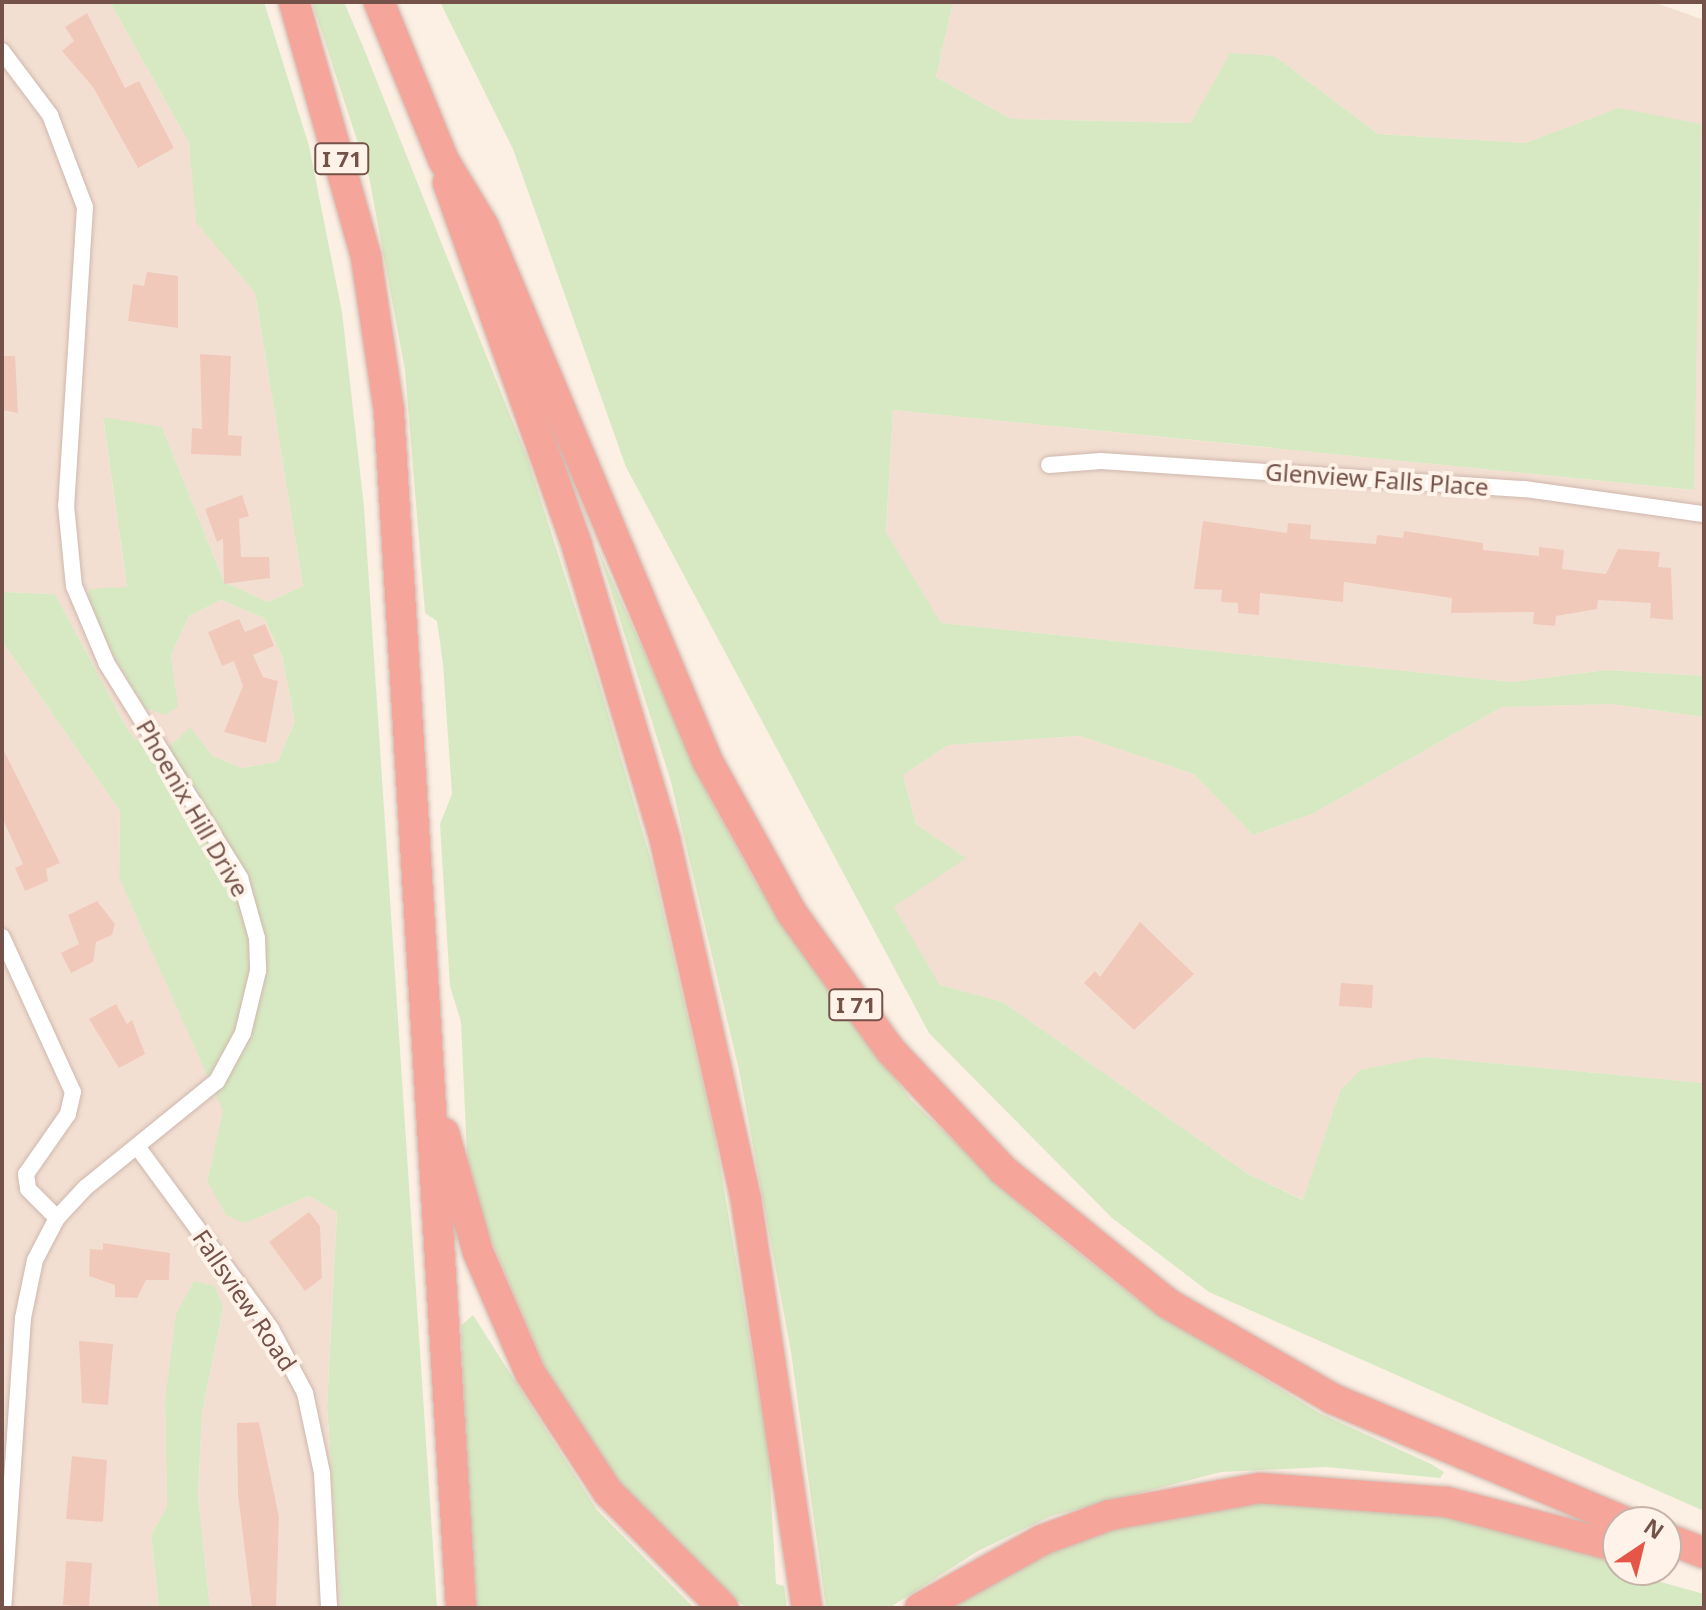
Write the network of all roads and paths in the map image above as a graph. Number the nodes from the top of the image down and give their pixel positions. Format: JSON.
{"nodes":[{"id":1,"x":294,"y":2,"type":"edge"},
{"id":2,"x":379,"y":2,"type":"edge"},
{"id":3,"x":2,"y":51,"type":"edge"},
{"id":4,"x":444,"y":161,"type":"junction"},
{"id":5,"x":1049,"y":465,"type":"dead end"},
{"id":6,"x":1704,"y":514,"type":"edge"},
{"id":7,"x":2,"y":937,"type":"edge"},
{"id":8,"x":436,"y":1104,"type":"junction"},
{"id":9,"x":139,"y":1149,"type":"junction"},
{"id":10,"x":57,"y":1218,"type":"junction"},
{"id":11,"x":1602,"y":1512,"type":"edge"},
{"id":12,"x":1602,"y":1543,"type":"edge"},
{"id":13,"x":1682,"y":1544,"type":"edge"},
{"id":14,"x":1704,"y":1553,"type":"edge"},
{"id":15,"x":1682,"y":1566,"type":"edge"},
{"id":16,"x":1704,"y":1574,"type":"edge"},
{"id":17,"x":3,"y":1608,"type":"edge"},
{"id":18,"x":329,"y":1608,"type":"edge"},
{"id":19,"x":461,"y":1608,"type":"edge"},
{"id":20,"x":723,"y":1608,"type":"edge"},
{"id":21,"x":807,"y":1608,"type":"edge"},
{"id":22,"x":920,"y":1608,"type":"edge"}],
"edges":[{"from":1,"to":8,"type":"highway","number":"I 71"},
{"from":2,"to":4,"type":"highway","number":"I 71"},
{"from":3,"to":9,"type":"street","name":"Phoenix Hill Drive"},
{"from":4,"to":11,"type":"highway","number":"I 71"},
{"from":4,"to":21,"type":"highway"},
{"from":5,"to":6,"type":"street","name":"Glenview Falls Place"},
{"from":7,"to":10,"type":"street"},
{"from":8,"to":19,"type":"highway"},
{"from":8,"to":20,"type":"highway","number":"I 71"},
{"from":9,"to":10,"type":"street","name":"Phoenix Hill Drive"},
{"from":9,"to":18,"type":"street","name":"Fallsview Road"},
{"from":10,"to":17,"type":"street","name":"Phoenix Hill Drive"},
{"from":12,"to":22,"type":"highway"},
{"from":13,"to":14,"type":"highway"},
{"from":15,"to":16,"type":"highway"}]}
